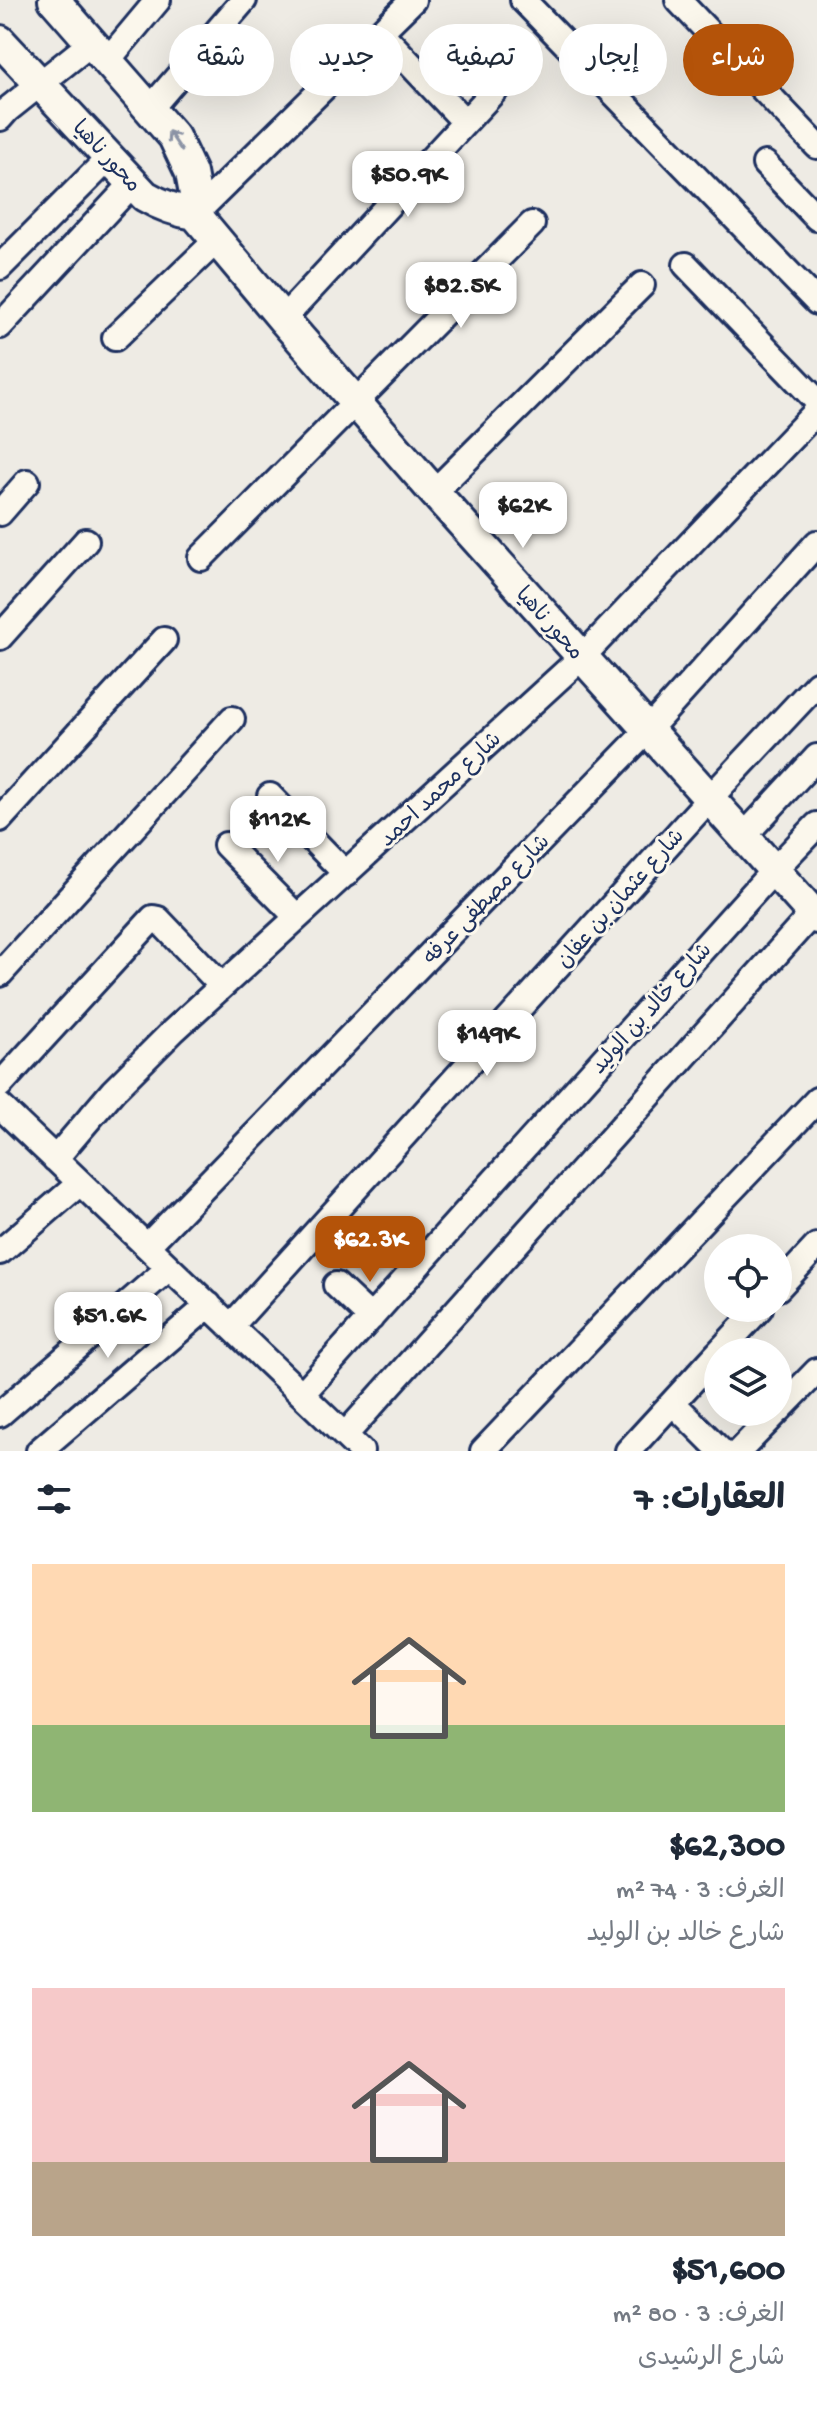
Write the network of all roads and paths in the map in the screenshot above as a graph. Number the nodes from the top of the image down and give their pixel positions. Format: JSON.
{"nodes":[{"id":1,"x":54,"y":0,"type":"edge"},
{"id":2,"x":158,"y":0,"type":"edge"},
{"id":3,"x":244,"y":0,"type":"edge"},
{"id":4,"x":413,"y":0,"type":"edge"},
{"id":5,"x":523,"y":0,"type":"edge"},
{"id":6,"x":678,"y":0,"type":"edge"},
{"id":7,"x":390,"y":24,"type":"edge"},
{"id":8,"x":0,"y":41,"type":"edge"},
{"id":9,"x":99,"y":52,"type":"junction"},
{"id":10,"x":403,"y":56,"type":"edge"},
{"id":11,"x":40,"y":83,"type":"junction"},
{"id":12,"x":316,"y":96,"type":"edge"},
{"id":13,"x":490,"y":96,"type":"edge"},
{"id":14,"x":150,"y":109,"type":"junction"},
{"id":15,"x":0,"y":118,"type":"edge"},
{"id":16,"x":465,"y":122,"type":"junction"},
{"id":17,"x":817,"y":146,"type":"edge"},
{"id":18,"x":109,"y":158,"type":"junction"},
{"id":19,"x":765,"y":164,"type":"dead end"},
{"id":20,"x":133,"y":183,"type":"junction"},
{"id":21,"x":195,"y":214,"type":"junction"},
{"id":22,"x":817,"y":218,"type":"edge"},
{"id":23,"x":532,"y":224,"type":"dead end"},
{"id":24,"x":217,"y":240,"type":"junction"},
{"id":25,"x":686,"y":265,"type":"dead end"},
{"id":26,"x":0,"y":267,"type":"edge"},
{"id":27,"x":642,"y":285,"type":"dead end"},
{"id":28,"x":817,"y":302,"type":"edge"},
{"id":29,"x":283,"y":319,"type":"junction"},
{"id":30,"x":0,"y":326,"type":"edge"},
{"id":31,"x":115,"y":338,"type":"dead end"},
{"id":32,"x":817,"y":401,"type":"edge"},
{"id":33,"x":355,"y":402,"type":"junction"},
{"id":34,"x":817,"y":411,"type":"edge"},
{"id":35,"x":27,"y":482,"type":"dead end"},
{"id":36,"x":434,"y":492,"type":"junction"},
{"id":37,"x":0,"y":513,"type":"edge"},
{"id":38,"x":86,"y":541,"type":"dead end"},
{"id":39,"x":817,"y":543,"type":"edge"},
{"id":40,"x":201,"y":558,"type":"dead end"},
{"id":41,"x":0,"y":637,"type":"edge"},
{"id":42,"x":164,"y":640,"type":"dead end"},
{"id":43,"x":582,"y":657,"type":"junction"},
{"id":44,"x":817,"y":684,"type":"edge"},
{"id":45,"x":232,"y":719,"type":"dead end"},
{"id":46,"x":648,"y":730,"type":"junction"},
{"id":47,"x":817,"y":757,"type":"edge"},
{"id":48,"x":270,"y":796,"type":"dead end"},
{"id":49,"x":709,"y":799,"type":"junction"},
{"id":50,"x":0,"y":819,"type":"edge"},
{"id":51,"x":817,"y":825,"type":"edge"},
{"id":52,"x":743,"y":837,"type":"junction"},
{"id":53,"x":226,"y":845,"type":"dead end"},
{"id":54,"x":774,"y":870,"type":"junction"},
{"id":55,"x":346,"y":874,"type":"junction"},
{"id":56,"x":815,"y":915,"type":"edge"},
{"id":57,"x":297,"y":917,"type":"junction"},
{"id":58,"x":0,"y":974,"type":"edge"},
{"id":59,"x":222,"y":986,"type":"junction"},
{"id":60,"x":817,"y":1100,"type":"edge"},
{"id":61,"x":0,"y":1102,"type":"edge"},
{"id":62,"x":55,"y":1159,"type":"junction"},
{"id":63,"x":80,"y":1183,"type":"junction"},
{"id":64,"x":147,"y":1246,"type":"junction"},
{"id":65,"x":817,"y":1246,"type":"edge"},
{"id":66,"x":0,"y":1252,"type":"edge"},
{"id":67,"x":169,"y":1268,"type":"junction"},
{"id":68,"x":792,"y":1273,"type":"edge"},
{"id":69,"x":336,"y":1285,"type":"dead end"},
{"id":70,"x":209,"y":1305,"type":"junction"},
{"id":71,"x":371,"y":1318,"type":"junction"},
{"id":72,"x":747,"y":1322,"type":"edge"},
{"id":73,"x":231,"y":1326,"type":"junction"},
{"id":74,"x":733,"y":1338,"type":"edge"},
{"id":75,"x":704,"y":1369,"type":"edge"},
{"id":76,"x":817,"y":1371,"type":"edge"},
{"id":77,"x":302,"y":1394,"type":"junction"},
{"id":78,"x":792,"y":1397,"type":"edge"},
{"id":79,"x":673,"y":1403,"type":"junction"},
{"id":80,"x":0,"y":1414,"type":"edge"},
{"id":81,"x":764,"y":1426,"type":"edge"},
{"id":82,"x":353,"y":1443,"type":"edge"},
{"id":83,"x":39,"y":1451,"type":"edge"},
{"id":84,"x":483,"y":1451,"type":"edge"},
{"id":85,"x":628,"y":1451,"type":"edge"},
{"id":86,"x":721,"y":1451,"type":"edge"},
{"id":87,"x":739,"y":1451,"type":"edge"}],
"edges":[{"from":1,"to":9,"type":"main road"},
{"from":2,"to":9,"type":"street"},
{"from":3,"to":14,"type":"street"},
{"from":4,"to":7,"type":"street"},
{"from":5,"to":28,"type":"street"},
{"from":6,"to":17,"type":"street"},
{"from":8,"to":11,"type":"main road","name":"محور ناهيا"},
{"from":9,"to":11,"type":"street"},
{"from":9,"to":14,"type":"main road"},
{"from":10,"to":16,"type":"street"},
{"from":11,"to":15,"type":"street"},
{"from":11,"to":18,"type":"main road","name":"محور ناهيا"},
{"from":12,"to":21,"type":"street"},
{"from":13,"to":16,"type":"street"},
{"from":21,"to":14,"type":"main road","one_way":true},
{"from":16,"to":29,"type":"street"},
{"from":18,"to":20,"type":"main road","name":"محور ناهيا"},
{"from":18,"to":26,"type":"street"},
{"from":19,"to":22,"type":"street"},
{"from":20,"to":21,"type":"main road","name":"محور ناهيا"},
{"from":20,"to":30,"type":"street"},
{"from":21,"to":24,"type":"main road","name":"محور ناهيا"},
{"from":23,"to":33,"type":"street"},
{"from":24,"to":29,"type":"main road","name":"محور ناهيا"},
{"from":24,"to":31,"type":"street"},
{"from":25,"to":32,"type":"street"},
{"from":27,"to":36,"type":"street"},
{"from":29,"to":33,"type":"main road","name":"محور ناهيا"},
{"from":33,"to":36,"type":"main road","name":"محور ناهيا"},
{"from":33,"to":40,"type":"street"},
{"from":34,"to":43,"type":"street","name":"شارع محمد احمد"},
{"from":35,"to":37,"type":"street"},
{"from":36,"to":43,"type":"main road","name":"محور ناهيا"},
{"from":38,"to":41,"type":"street"},
{"from":39,"to":46,"type":"street","name":"شارع مصطفى عرفه"},
{"from":42,"to":50,"type":"street"},
{"from":43,"to":46,"type":"main road","name":"محور ناهيا"},
{"from":43,"to":55,"type":"street","name":"شارع محمد احمد"},
{"from":44,"to":49,"type":"street","name":"شارع عثمان بن عفان"},
{"from":45,"to":58,"type":"street"},
{"from":46,"to":49,"type":"main road","name":"محور ناهيا"},
{"from":46,"to":64,"type":"street","name":"شارع مصطفى عرفه"},
{"from":47,"to":52,"type":"street"},
{"from":48,"to":55,"type":"street"},
{"from":49,"to":52,"type":"main road","name":"محور ناهيا"},
{"from":49,"to":73,"type":"street","name":"شارع عثمان بن عفان"},
{"from":51,"to":54,"type":"street","name":"شارع خالد بن الوليد"},
{"from":52,"to":54,"type":"main road","name":"محور ناهيا"},
{"from":53,"to":57,"type":"street"},
{"from":54,"to":56,"type":"main road","name":"محور ناهيا"},
{"from":54,"to":71,"type":"street","name":"شارع خالد بن الوليد"},
{"from":55,"to":57,"type":"street","name":"شارع محمد احمد"},
{"from":56,"to":82,"type":"street"},
{"from":57,"to":59,"type":"street","name":"شارع محمد احمد"},
{"from":59,"to":61,"type":"street"},
{"from":59,"to":62,"type":"street","name":"شارع محمد احمد"},
{"from":60,"to":84,"type":"street"},
{"from":61,"to":62,"type":"street"},
{"from":62,"to":63,"type":"street"},
{"from":63,"to":64,"type":"street"},
{"from":63,"to":66,"type":"street"},
{"from":64,"to":67,"type":"street"},
{"from":65,"to":68,"type":"street"},
{"from":67,"to":70,"type":"street"},
{"from":67,"to":80,"type":"street"},
{"from":69,"to":71,"type":"street"},
{"from":70,"to":73,"type":"street"},
{"from":70,"to":83,"type":"street"},
{"from":71,"to":77,"type":"street","name":"شارع خالد بن الوليد"},
{"from":72,"to":74,"type":"street"},
{"from":73,"to":77,"type":"street"},
{"from":75,"to":79,"type":"street"},
{"from":76,"to":78,"type":"street"},
{"from":77,"to":82,"type":"street"},
{"from":79,"to":85,"type":"street"},
{"from":79,"to":86,"type":"street"},
{"from":81,"to":87,"type":"street"}]}
